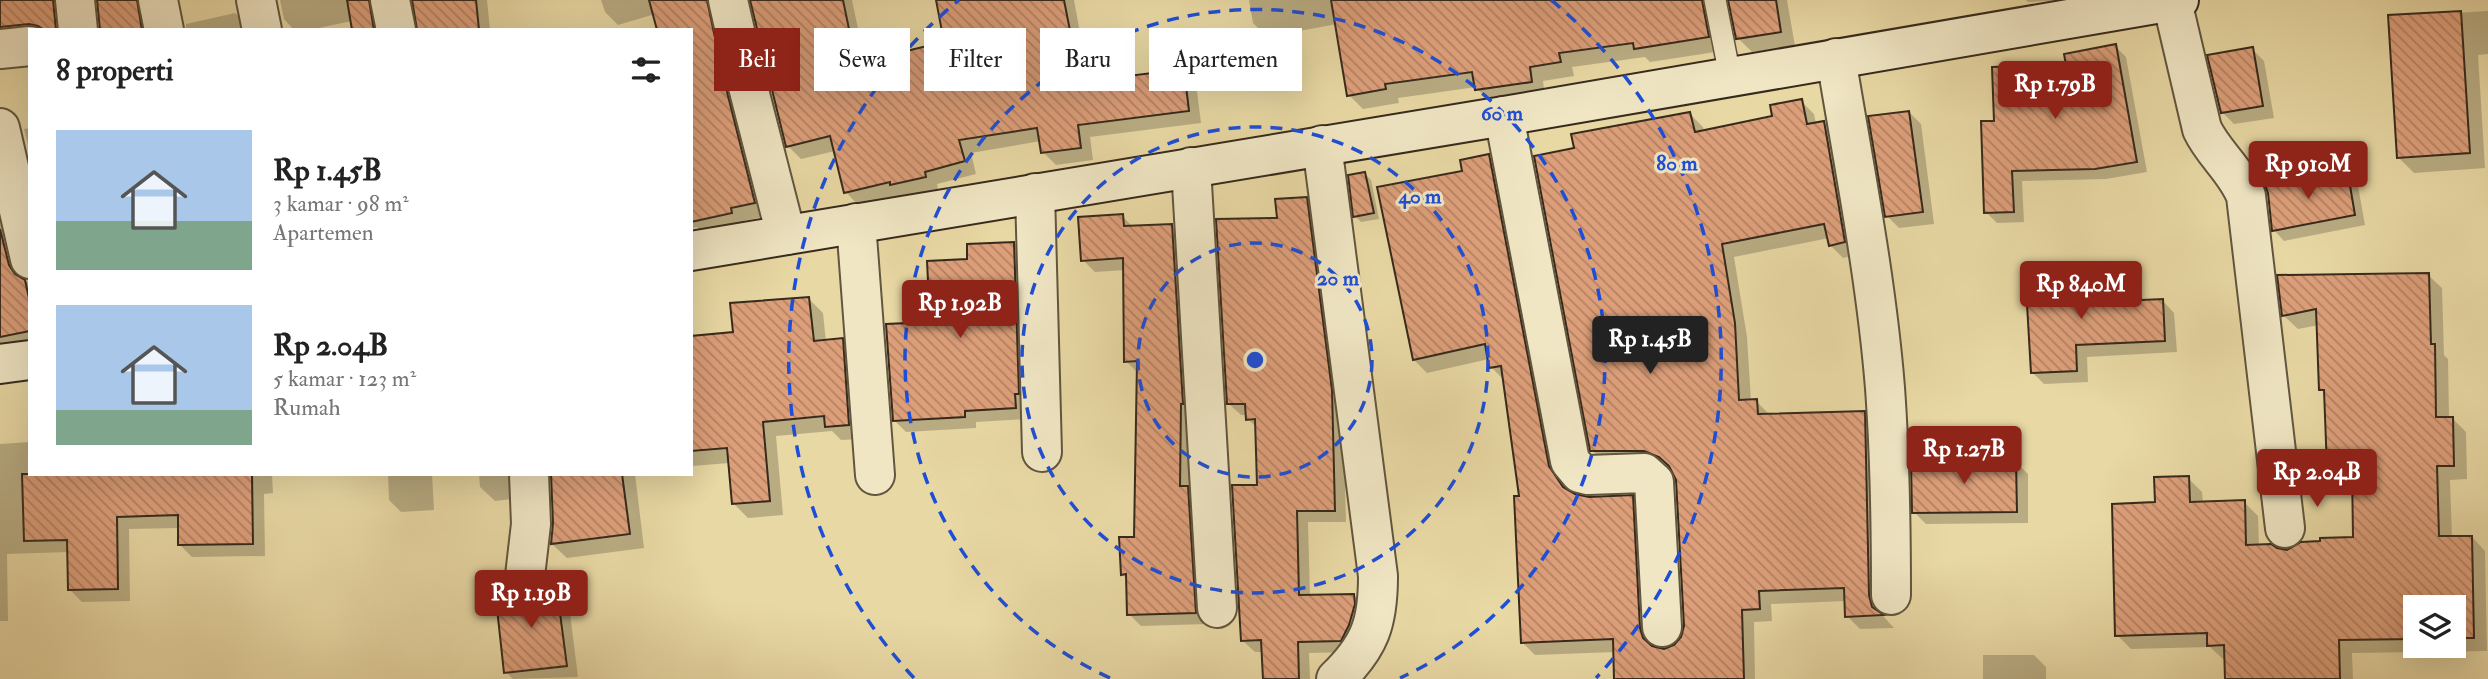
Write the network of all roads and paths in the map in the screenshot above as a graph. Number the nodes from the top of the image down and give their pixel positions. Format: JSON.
{"nodes":[{"id":1,"x":75,"y":0,"type":"edge"},
{"id":2,"x":158,"y":0,"type":"edge"},
{"id":3,"x":256,"y":0,"type":"edge"},
{"id":4,"x":390,"y":0,"type":"edge"},
{"id":5,"x":729,"y":0,"type":"edge"},
{"id":6,"x":1715,"y":0,"type":"edge"},
{"id":7,"x":2176,"y":1,"type":"edge"},
{"id":8,"x":2084,"y":8,"type":"edge"},
{"id":9,"x":78,"y":28,"type":"edge"},
{"id":10,"x":164,"y":28,"type":"edge"},
{"id":11,"x":262,"y":28,"type":"edge"},
{"id":12,"x":396,"y":28,"type":"edge"},
{"id":13,"x":28,"y":46,"type":"edge"},
{"id":14,"x":0,"y":49,"type":"edge"},
{"id":15,"x":1836,"y":58,"type":"junction"},
{"id":16,"x":1730,"y":76,"type":"junction"},
{"id":17,"x":1504,"y":116,"type":"junction"},
{"id":18,"x":0,"y":128,"type":"edge"},
{"id":19,"x":1322,"y":145,"type":"junction"},
{"id":20,"x":1191,"y":167,"type":"junction"},
{"id":21,"x":1035,"y":193,"type":"junction"},
{"id":22,"x":856,"y":223,"type":"junction"},
{"id":23,"x":786,"y":235,"type":"junction"},
{"id":24,"x":28,"y":251,"type":"edge"},
{"id":25,"x":693,"y":251,"type":"edge"},
{"id":26,"x":28,"y":359,"type":"edge"},
{"id":27,"x":0,"y":364,"type":"edge"},
{"id":28,"x":1042,"y":452,"type":"dead end"},
{"id":29,"x":875,"y":475,"type":"dead end"},
{"id":30,"x":529,"y":476,"type":"edge"},
{"id":31,"x":2286,"y":528,"type":"dead end"},
{"id":32,"x":525,"y":576,"type":"dead end"},
{"id":33,"x":1891,"y":595,"type":"dead end"},
{"id":34,"x":1217,"y":608,"type":"dead end"},
{"id":35,"x":1662,"y":626,"type":"dead end"},
{"id":36,"x":1336,"y":679,"type":"edge"}],
"edges":[{"from":1,"to":9,"type":"street"},
{"from":2,"to":10,"type":"street"},
{"from":3,"to":11,"type":"street"},
{"from":4,"to":12,"type":"street"},
{"from":5,"to":23,"type":"street"},
{"from":6,"to":16,"type":"lane"},
{"from":7,"to":8,"type":"street"},
{"from":7,"to":31,"type":"street"},
{"from":8,"to":15,"type":"street"},
{"from":13,"to":14,"type":"street"},
{"from":15,"to":16,"type":"street"},
{"from":15,"to":33,"type":"street"},
{"from":16,"to":17,"type":"street"},
{"from":17,"to":19,"type":"street"},
{"from":17,"to":35,"type":"street"},
{"from":18,"to":24,"type":"street"},
{"from":19,"to":20,"type":"street"},
{"from":19,"to":36,"type":"street"},
{"from":20,"to":21,"type":"street"},
{"from":20,"to":34,"type":"street"},
{"from":21,"to":22,"type":"street"},
{"from":21,"to":28,"type":"street"},
{"from":22,"to":23,"type":"street"},
{"from":22,"to":29,"type":"street"},
{"from":23,"to":25,"type":"street"},
{"from":26,"to":27,"type":"street"},
{"from":30,"to":32,"type":"street"}]}
